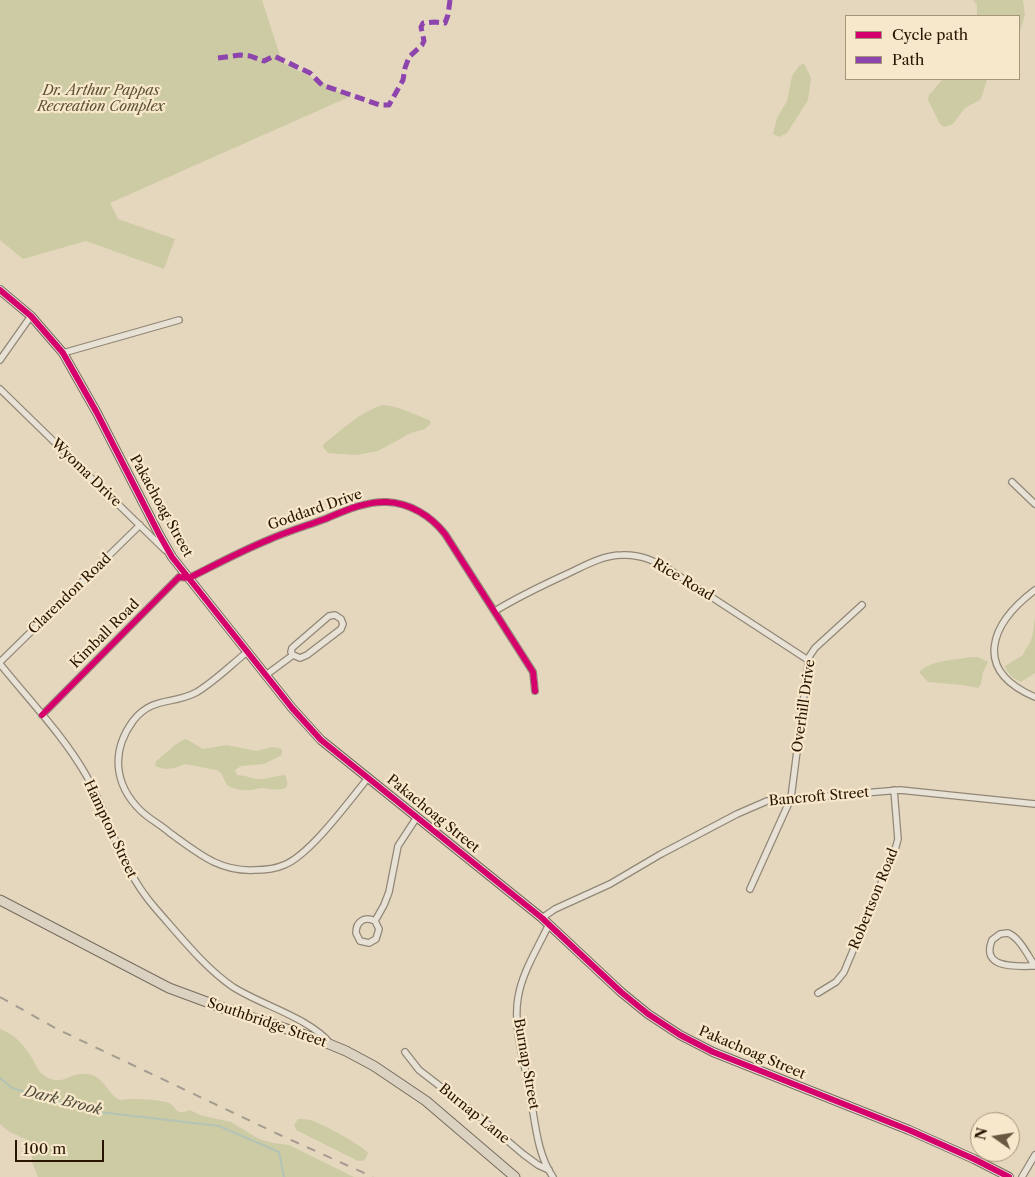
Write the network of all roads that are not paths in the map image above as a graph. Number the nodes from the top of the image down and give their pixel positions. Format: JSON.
{"nodes":[{"id":1,"x":0,"y":290,"type":"edge"},
{"id":2,"x":31,"y":316,"type":"junction"},
{"id":3,"x":179,"y":320,"type":"dead end"},
{"id":4,"x":63,"y":353,"type":"junction"},
{"id":5,"x":0,"y":360,"type":"edge"},
{"id":6,"x":0,"y":389,"type":"edge"},
{"id":7,"x":1012,"y":482,"type":"dead end"},
{"id":8,"x":1035,"y":504,"type":"edge"},
{"id":9,"x":140,"y":525,"type":"junction"},
{"id":10,"x":172,"y":557,"type":"junction"},
{"id":11,"x":189,"y":578,"type":"junction"},
{"id":12,"x":1035,"y":590,"type":"edge"},
{"id":13,"x":862,"y":605,"type":"dead end"},
{"id":14,"x":495,"y":611,"type":"junction"},
{"id":15,"x":248,"y":652,"type":"junction"},
{"id":16,"x":293,"y":655,"type":"junction"},
{"id":17,"x":808,"y":660,"type":"junction"},
{"id":18,"x":0,"y":663,"type":"edge"},
{"id":19,"x":266,"y":675,"type":"junction"},
{"id":20,"x":535,"y":691,"type":"dead end"},
{"id":21,"x":1035,"y":697,"type":"edge"},
{"id":22,"x":42,"y":715,"type":"junction"},
{"id":23,"x":368,"y":778,"type":"junction"},
{"id":24,"x":894,"y":790,"type":"junction"},
{"id":25,"x":791,"y":798,"type":"junction"},
{"id":26,"x":1035,"y":804,"type":"edge"},
{"id":27,"x":417,"y":817,"type":"junction"},
{"id":28,"x":750,"y":889,"type":"dead end"},
{"id":29,"x":0,"y":900,"type":"edge"},
{"id":30,"x":542,"y":918,"type":"junction"},
{"id":31,"x":375,"y":922,"type":"junction"},
{"id":32,"x":549,"y":924,"type":"junction"},
{"id":33,"x":1035,"y":966,"type":"edge"},
{"id":34,"x":818,"y":993,"type":"dead end"},
{"id":35,"x":333,"y":1045,"type":"junction"},
{"id":36,"x":405,"y":1052,"type":"dead end"},
{"id":37,"x":1035,"y":1155,"type":"edge"},
{"id":38,"x":549,"y":1170,"type":"junction"},
{"id":39,"x":515,"y":1177,"type":"edge"},
{"id":40,"x":552,"y":1177,"type":"edge"},
{"id":41,"x":1009,"y":1177,"type":"edge"},
{"id":42,"x":1022,"y":1177,"type":"edge"}],
"edges":[{"from":1,"to":2,"type":"street","name":"Pakachoag Street"},
{"from":2,"to":4,"type":"street","name":"Pakachoag Street"},
{"from":2,"to":5,"type":"street"},
{"from":3,"to":4,"type":"street"},
{"from":4,"to":10,"type":"street","name":"Pakachoag Street"},
{"from":6,"to":9,"type":"street","name":"Wyoma Drive"},
{"from":7,"to":8,"type":"street"},
{"from":9,"to":10,"type":"street","name":"Wyoma Drive"},
{"from":9,"to":18,"type":"street","name":"Clarendon Road"},
{"from":10,"to":11,"type":"street","name":"Pakachoag Street"},
{"from":11,"to":14,"type":"street","name":"Goddard Drive"},
{"from":11,"to":15,"type":"street","name":"Pakachoag Street"},
{"from":11,"to":22,"type":"street","name":"Kimball Road"},
{"from":12,"to":21,"type":"street"},
{"from":13,"to":17,"type":"street","name":"Overhill Drive"},
{"from":14,"to":17,"type":"street","name":"Rice Road"},
{"from":14,"to":20,"type":"street","name":"Goddard Drive"},
{"from":15,"to":19,"type":"street","name":"Pakachoag Street"},
{"from":15,"to":23,"type":"street"},
{"from":16,"to":16,"type":"street"},
{"from":16,"to":19,"type":"street"},
{"from":17,"to":25,"type":"street","name":"Overhill Drive"},
{"from":18,"to":22,"type":"street","name":"Hampton Street"},
{"from":19,"to":23,"type":"street","name":"Pakachoag Street"},
{"from":22,"to":35,"type":"street","name":"Hampton Street"},
{"from":23,"to":27,"type":"street","name":"Pakachoag Street"},
{"from":24,"to":25,"type":"street","name":"Bancroft Street"},
{"from":24,"to":26,"type":"street","name":"Bancroft Street"},
{"from":24,"to":34,"type":"street","name":"Robertson Road"},
{"from":25,"to":28,"type":"street","name":"Overhill Drive"},
{"from":25,"to":30,"type":"street","name":"Bancroft Street"},
{"from":27,"to":30,"type":"street","name":"Pakachoag Street"},
{"from":27,"to":31,"type":"street"},
{"from":29,"to":35,"type":"main road","name":"Southbridge Street"},
{"from":30,"to":32,"type":"street","name":"Pakachoag Street"},
{"from":31,"to":31,"type":"street"},
{"from":32,"to":38,"type":"street","name":"Burnap Street"},
{"from":32,"to":41,"type":"street","name":"Pakachoag Street"},
{"from":33,"to":33,"type":"street"},
{"from":35,"to":39,"type":"main road","name":"Southbridge Street"},
{"from":36,"to":38,"type":"street","name":"Burnap Lane"},
{"from":37,"to":42,"type":"street"},
{"from":38,"to":40,"type":"street","name":"Burnap Street"}]}
